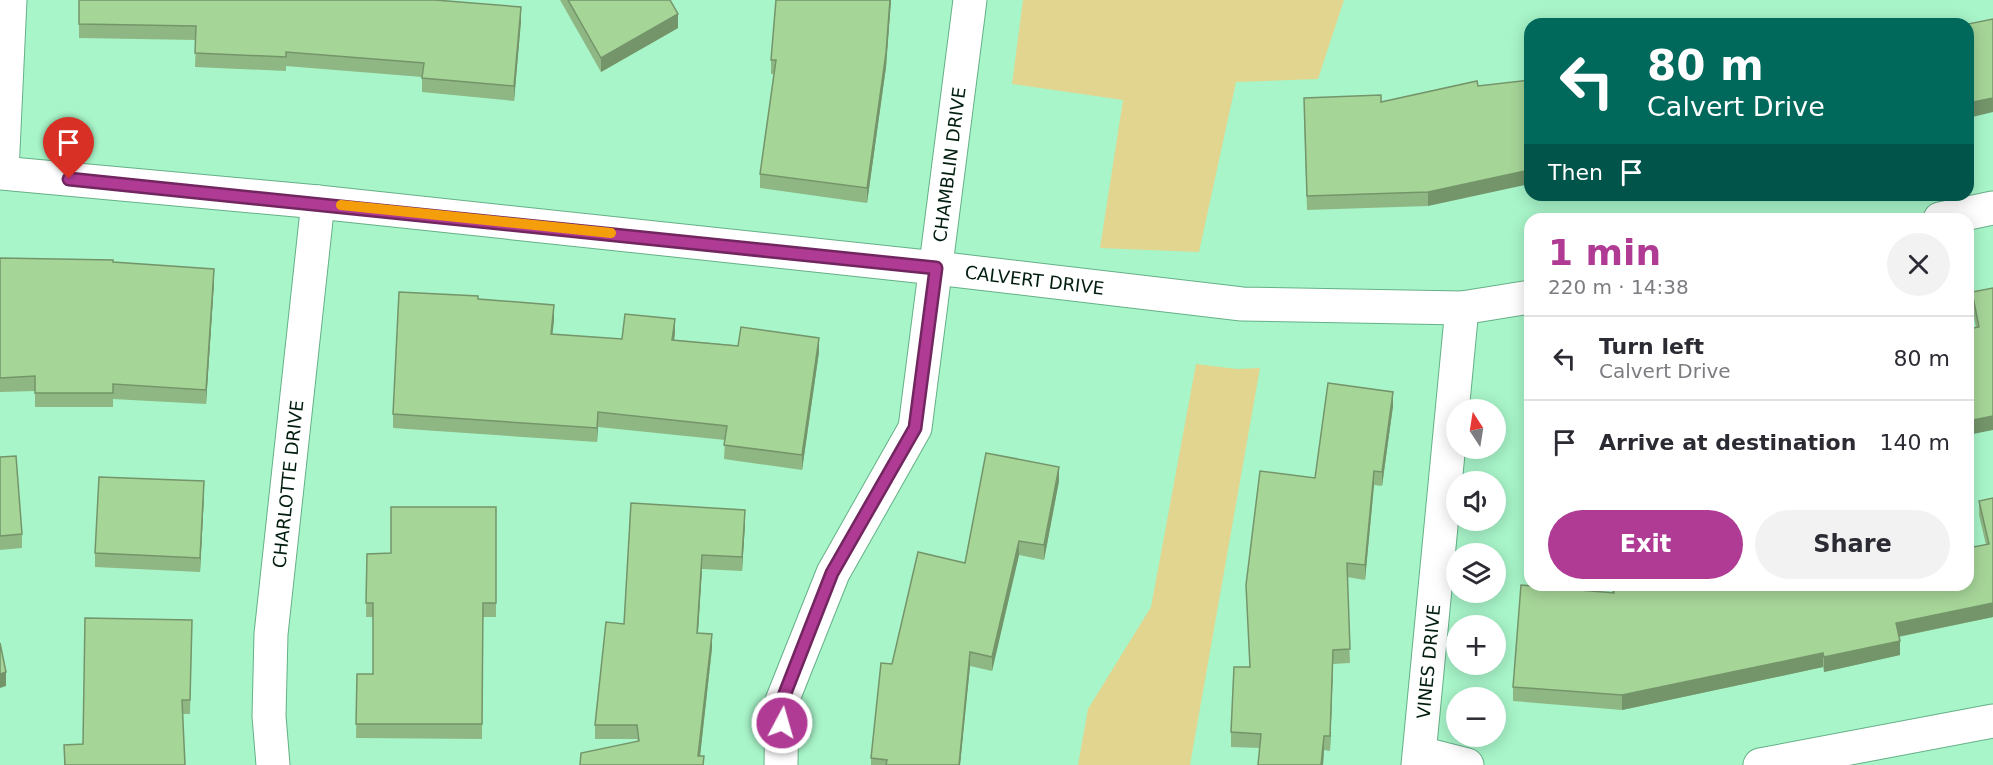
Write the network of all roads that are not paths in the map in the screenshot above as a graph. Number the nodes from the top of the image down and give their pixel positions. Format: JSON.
{"nodes":[{"id":1,"x":9,"y":0,"type":"edge"},
{"id":2,"x":970,"y":0,"type":"edge"},
{"id":3,"x":1,"y":172,"type":"edge"},
{"id":4,"x":318,"y":202,"type":"junction"},
{"id":5,"x":1993,"y":208,"type":"edge"},
{"id":6,"x":1969,"y":213,"type":"edge"},
{"id":7,"x":936,"y":268,"type":"junction"},
{"id":8,"x":1524,"y":298,"type":"edge"},
{"id":9,"x":1462,"y":308,"type":"junction"},
{"id":10,"x":1993,"y":721,"type":"edge"},
{"id":11,"x":1419,"y":759,"type":"edge"},
{"id":12,"x":273,"y":765,"type":"edge"},
{"id":13,"x":782,"y":765,"type":"edge"},
{"id":14,"x":1467,"y":765,"type":"edge"},
{"id":15,"x":1760,"y":765,"type":"edge"}],
"edges":[{"from":1,"to":3,"type":"street"},
{"from":2,"to":7,"type":"street","name":"CHAMBLIN DRIVE"},
{"from":3,"to":4,"type":"street","name":"CALVERT DRIVE"},
{"from":4,"to":7,"type":"street","name":"CALVERT DRIVE"},
{"from":4,"to":12,"type":"street","name":"CHARLOTTE DRIVE"},
{"from":5,"to":6,"type":"street"},
{"from":7,"to":9,"type":"street","name":"CALVERT DRIVE"},
{"from":7,"to":13,"type":"street","name":"CHAMBLIN DRIVE"},
{"from":8,"to":9,"type":"street","name":"CALVERT DRIVE"},
{"from":9,"to":11,"type":"street","name":"VINES DRIVE"},
{"from":10,"to":15,"type":"street"},
{"from":11,"to":14,"type":"street"}]}
